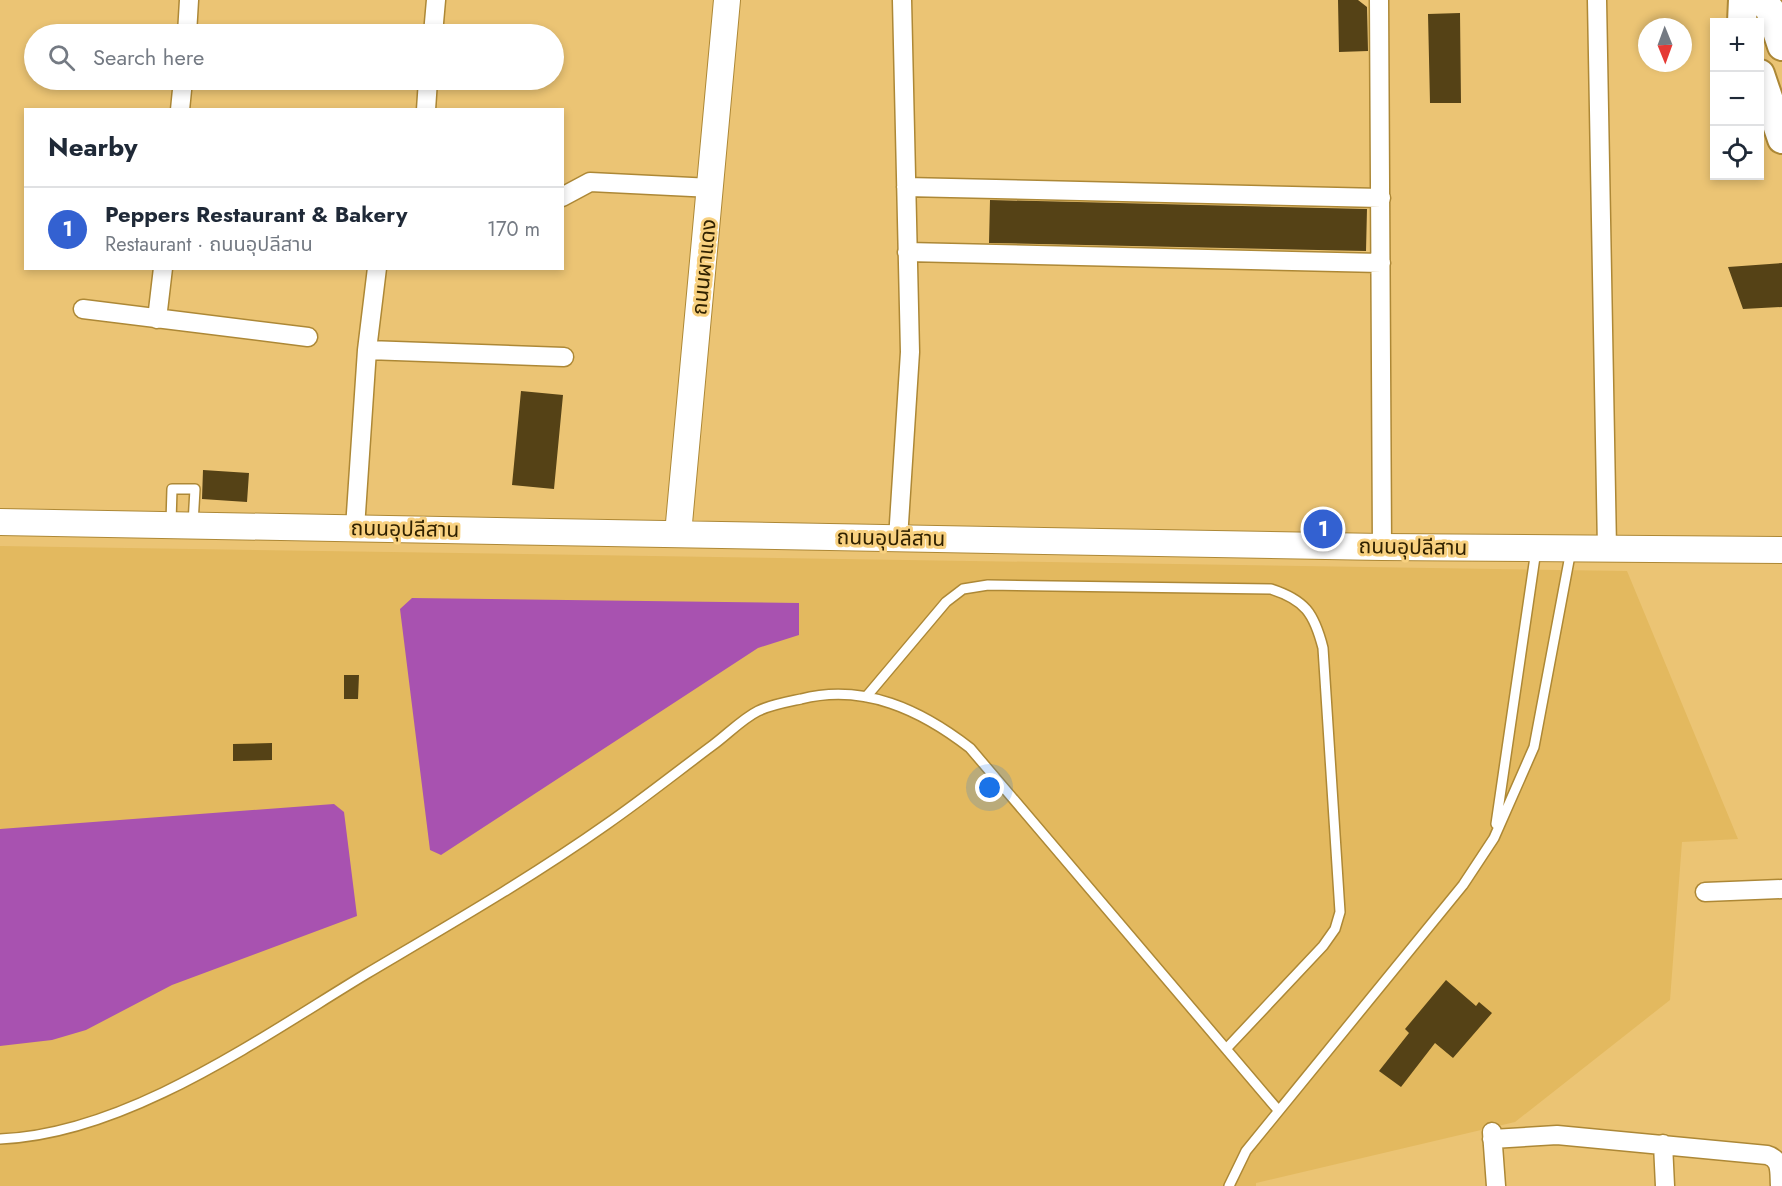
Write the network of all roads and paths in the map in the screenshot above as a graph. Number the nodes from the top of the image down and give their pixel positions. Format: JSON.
{"nodes":[{"id":1,"x":189,"y":0,"type":"edge"},
{"id":2,"x":436,"y":0,"type":"edge"},
{"id":3,"x":728,"y":0,"type":"edge"},
{"id":4,"x":902,"y":0,"type":"edge"},
{"id":5,"x":1379,"y":0,"type":"edge"},
{"id":6,"x":1597,"y":0,"type":"edge"},
{"id":7,"x":1743,"y":0,"type":"edge"},
{"id":8,"x":1762,"y":0,"type":"edge"},
{"id":9,"x":1742,"y":18,"type":"edge"},
{"id":10,"x":188,"y":24,"type":"edge"},
{"id":11,"x":433,"y":24,"type":"edge"},
{"id":12,"x":1782,"y":46,"type":"edge"},
{"id":13,"x":1764,"y":86,"type":"edge"},
{"id":14,"x":182,"y":90,"type":"edge"},
{"id":15,"x":427,"y":90,"type":"edge"},
{"id":16,"x":180,"y":108,"type":"edge"},
{"id":17,"x":426,"y":108,"type":"edge"},
{"id":18,"x":1782,"y":140,"type":"edge"},
{"id":19,"x":906,"y":187,"type":"junction"},
{"id":20,"x":712,"y":188,"type":"junction"},
{"id":21,"x":564,"y":196,"type":"edge"},
{"id":22,"x":1381,"y":198,"type":"junction"},
{"id":23,"x":907,"y":252,"type":"junction"},
{"id":24,"x":1382,"y":263,"type":"junction"},
{"id":25,"x":163,"y":270,"type":"edge"},
{"id":26,"x":377,"y":270,"type":"edge"},
{"id":27,"x":83,"y":309,"type":"dead end"},
{"id":28,"x":157,"y":319,"type":"junction"},
{"id":29,"x":308,"y":337,"type":"dead end"},
{"id":30,"x":367,"y":350,"type":"junction"},
{"id":31,"x":564,"y":357,"type":"dead end"},
{"id":32,"x":0,"y":522,"type":"edge"},
{"id":33,"x":356,"y":528,"type":"junction"},
{"id":34,"x":678,"y":534,"type":"junction"},
{"id":35,"x":898,"y":539,"type":"junction"},
{"id":36,"x":1382,"y":547,"type":"junction"},
{"id":37,"x":1536,"y":548,"type":"junction"},
{"id":38,"x":1572,"y":548,"type":"junction"},
{"id":39,"x":1607,"y":549,"type":"junction"},
{"id":40,"x":1782,"y":550,"type":"edge"},
{"id":41,"x":866,"y":697,"type":"junction"},
{"id":42,"x":1494,"y":838,"type":"junction"},
{"id":43,"x":1782,"y":889,"type":"edge"},
{"id":44,"x":1705,"y":892,"type":"dead end"},
{"id":45,"x":1226,"y":1049,"type":"junction"},
{"id":46,"x":1278,"y":1110,"type":"junction"},
{"id":47,"x":0,"y":1139,"type":"edge"},
{"id":48,"x":1663,"y":1144,"type":"junction"},
{"id":49,"x":1229,"y":1186,"type":"edge"},
{"id":50,"x":1496,"y":1186,"type":"edge"},
{"id":51,"x":1665,"y":1186,"type":"edge"},
{"id":52,"x":1780,"y":1186,"type":"edge"}],
"edges":[{"from":1,"to":10,"type":"street"},
{"from":2,"to":11,"type":"street"},
{"from":3,"to":20,"type":"main road","name":"ถนนผาแดง"},
{"from":4,"to":19,"type":"street"},
{"from":5,"to":22,"type":"street"},
{"from":6,"to":39,"type":"street"},
{"from":7,"to":9,"type":"main road"},
{"from":8,"to":12,"type":"main road"},
{"from":13,"to":18,"type":"main road"},
{"from":14,"to":16,"type":"street"},
{"from":15,"to":17,"type":"street"},
{"from":19,"to":22,"type":"street"},
{"from":19,"to":23,"type":"street"},
{"from":20,"to":21,"type":"street"},
{"from":20,"to":34,"type":"main road","name":"ถนนผาแดง"},
{"from":22,"to":24,"type":"street"},
{"from":23,"to":24,"type":"street"},
{"from":23,"to":35,"type":"street"},
{"from":24,"to":36,"type":"street"},
{"from":25,"to":28,"type":"street"},
{"from":26,"to":30,"type":"street"},
{"from":27,"to":28,"type":"street"},
{"from":28,"to":29,"type":"street"},
{"from":30,"to":31,"type":"street"},
{"from":30,"to":33,"type":"street"},
{"from":32,"to":33,"type":"main road","name":"ถนนอุปลีสาน"},
{"from":33,"to":34,"type":"main road","name":"ถนนอุปลีสาน"},
{"from":34,"to":35,"type":"main road","name":"ถนนอุปลีสาน"},
{"from":35,"to":36,"type":"main road","name":"ถนนอุปลีสาน"},
{"from":36,"to":37,"type":"main road","name":"ถนนอุปลีสาน"},
{"from":37,"to":38,"type":"main road","name":"ถนนอุปลีสาน"},
{"from":37,"to":42,"type":"lane"},
{"from":38,"to":39,"type":"main road","name":"ถนนอุปลีสาน"},
{"from":38,"to":42,"type":"lane"},
{"from":39,"to":40,"type":"main road","name":"ถนนอุปลีสาน"},
{"from":41,"to":45,"type":"lane"},
{"from":41,"to":45,"type":"lane"},
{"from":41,"to":47,"type":"lane"},
{"from":42,"to":46,"type":"lane"},
{"from":43,"to":44,"type":"street"},
{"from":45,"to":46,"type":"lane"},
{"from":46,"to":49,"type":"lane"},
{"from":48,"to":50,"type":"street"},
{"from":48,"to":51,"type":"street"},
{"from":48,"to":52,"type":"street"}]}
